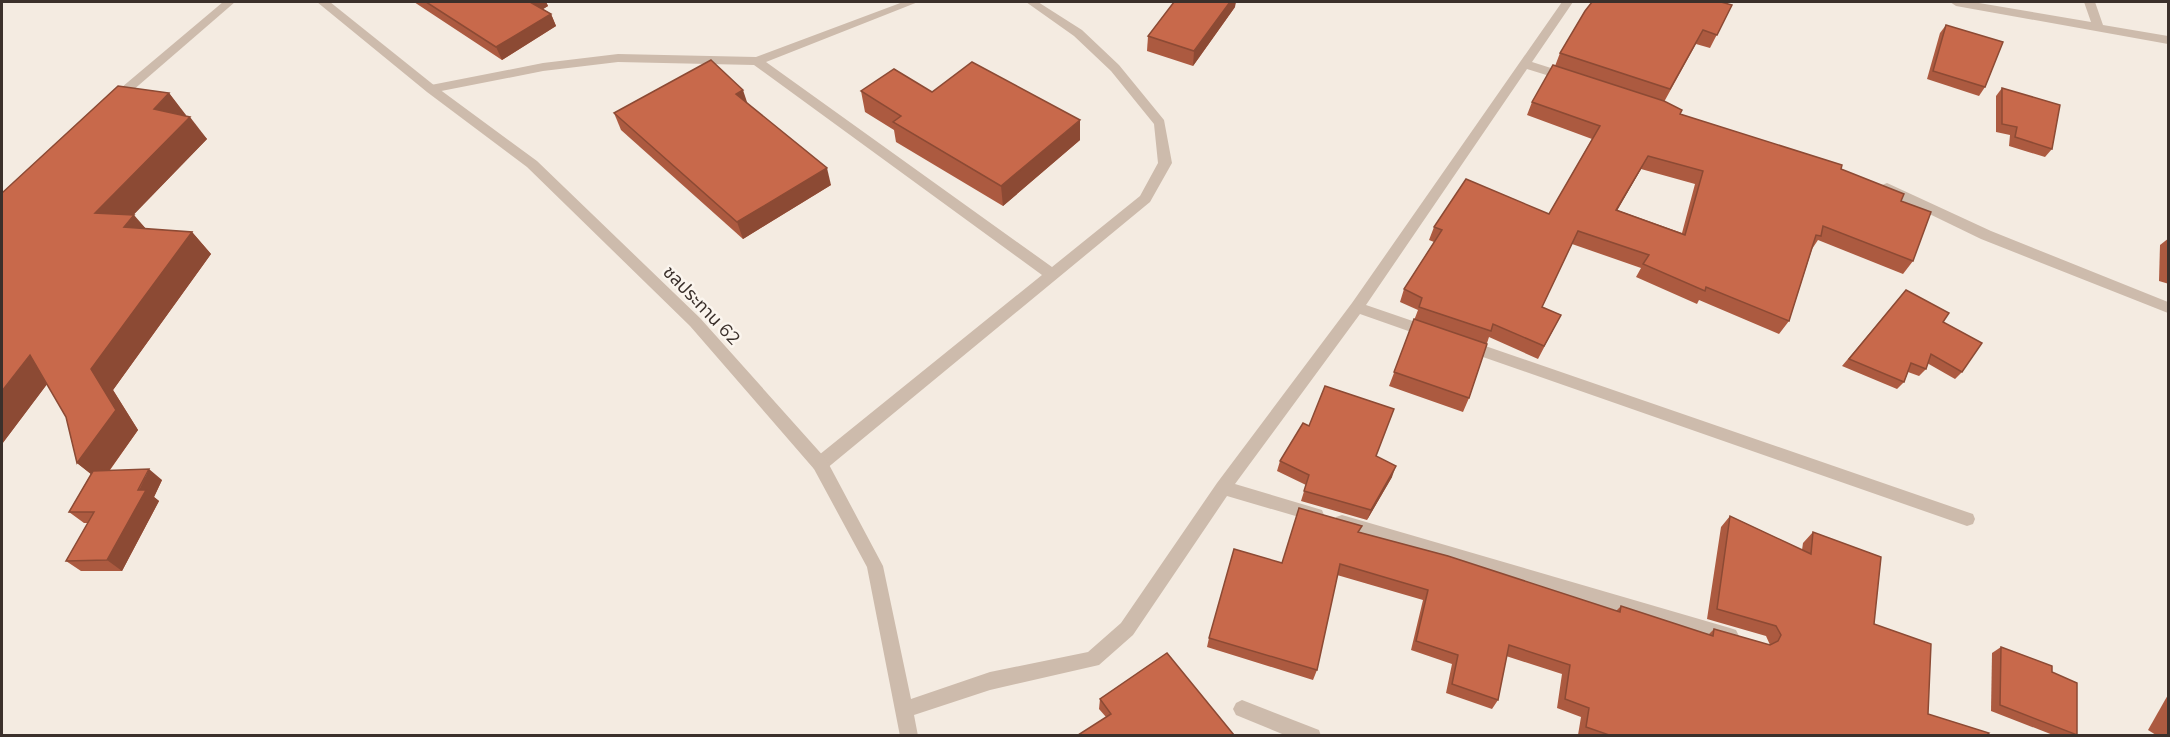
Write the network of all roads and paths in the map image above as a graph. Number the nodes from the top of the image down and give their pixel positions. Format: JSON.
{"nodes":[{"id":1,"x":229,"y":2,"type":"edge"},
{"id":2,"x":323,"y":2,"type":"edge"},
{"id":3,"x":912,"y":2,"type":"edge"},
{"id":4,"x":1031,"y":2,"type":"edge"},
{"id":5,"x":1566,"y":2,"type":"edge"},
{"id":6,"x":1956,"y":2,"type":"edge"},
{"id":7,"x":2090,"y":2,"type":"edge"},
{"id":8,"x":2098,"y":27,"type":"junction"},
{"id":9,"x":2169,"y":40,"type":"edge"},
{"id":10,"x":757,"y":61,"type":"junction"},
{"id":11,"x":1523,"y":63,"type":"junction"},
{"id":12,"x":1579,"y":81,"type":"edge"},
{"id":13,"x":431,"y":89,"type":"junction"},
{"id":14,"x":101,"y":111,"type":"edge"},
{"id":15,"x":1871,"y":182,"type":"edge"},
{"id":16,"x":1053,"y":275,"type":"junction"},
{"id":17,"x":1357,"y":307,"type":"junction"},
{"id":18,"x":2169,"y":308,"type":"edge"},
{"id":19,"x":820,"y":464,"type":"junction"},
{"id":20,"x":1224,"y":488,"type":"junction"},
{"id":21,"x":1967,"y":519,"type":"dead end"},
{"id":22,"x":1748,"y":641,"type":"edge"},
{"id":23,"x":1242,"y":709,"type":"dead end"},
{"id":24,"x":904,"y":710,"type":"junction"},
{"id":25,"x":909,"y":735,"type":"edge"},
{"id":26,"x":1312,"y":735,"type":"edge"}],
"edges":[{"from":1,"to":14,"type":"street"},
{"from":2,"to":13,"type":"street","name":"ชลประทาน 62"},
{"from":3,"to":10,"type":"street"},
{"from":4,"to":16,"type":"street"},
{"from":5,"to":11,"type":"street"},
{"from":6,"to":8,"type":"street"},
{"from":7,"to":8,"type":"street"},
{"from":8,"to":9,"type":"street"},
{"from":10,"to":13,"type":"street"},
{"from":10,"to":16,"type":"street"},
{"from":11,"to":12,"type":"street"},
{"from":11,"to":17,"type":"street"},
{"from":13,"to":19,"type":"street","name":"ชลประทาน 62"},
{"from":15,"to":18,"type":"street"},
{"from":16,"to":19,"type":"street"},
{"from":17,"to":20,"type":"street"},
{"from":17,"to":21,"type":"street"},
{"from":19,"to":24,"type":"street","name":"ชลประทาน 62"},
{"from":20,"to":22,"type":"street"},
{"from":20,"to":24,"type":"street"},
{"from":23,"to":26,"type":"street"},
{"from":24,"to":25,"type":"street","name":"ชลประทาน 62"}]}
